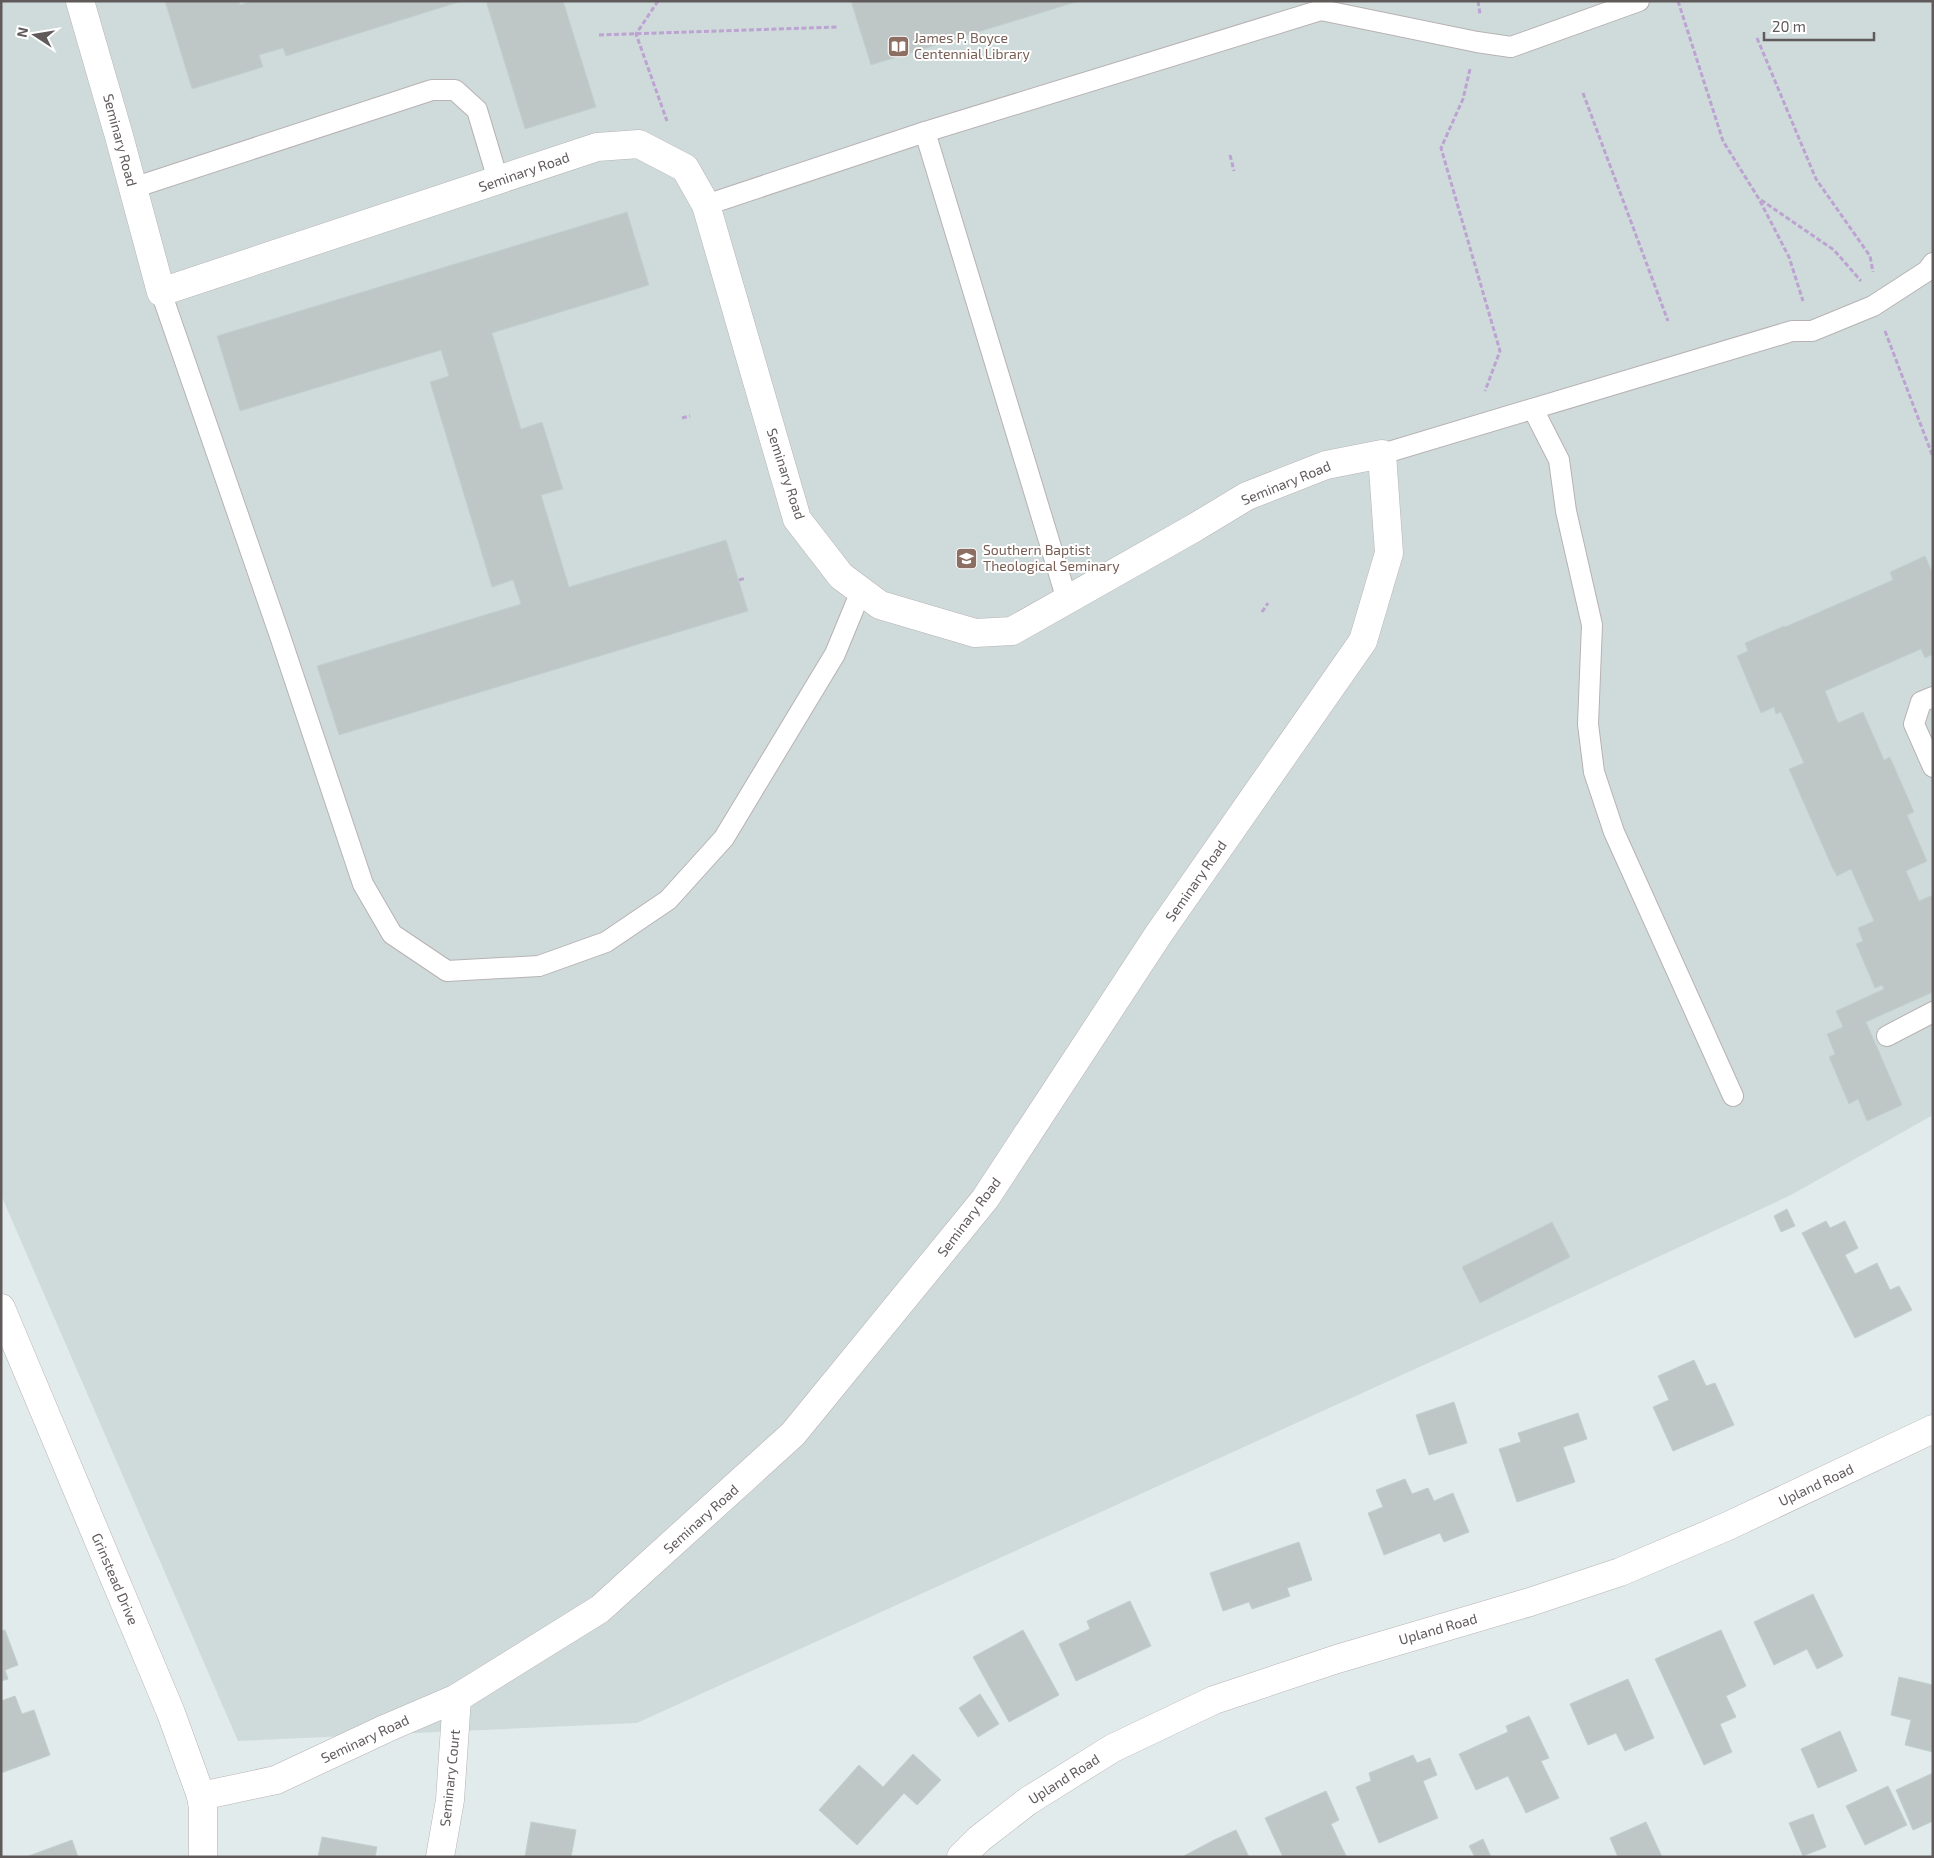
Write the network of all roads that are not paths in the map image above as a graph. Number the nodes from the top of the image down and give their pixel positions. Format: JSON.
{"nodes":[{"id":1,"x":80,"y":1,"type":"edge"},
{"id":2,"x":1639,"y":1,"type":"edge"},
{"id":3,"x":925,"y":132,"type":"junction"},
{"id":4,"x":498,"y":180,"type":"junction"},
{"id":5,"x":133,"y":188,"type":"junction"},
{"id":6,"x":706,"y":205,"type":"junction"},
{"id":7,"x":1933,"y":263,"type":"edge"},
{"id":8,"x":161,"y":292,"type":"junction"},
{"id":9,"x":1533,"y":409,"type":"junction"},
{"id":10,"x":1382,"y":454,"type":"junction"},
{"id":11,"x":861,"y":591,"type":"junction"},
{"id":12,"x":1067,"y":600,"type":"junction"},
{"id":13,"x":1933,"y":696,"type":"edge"},
{"id":14,"x":1933,"y":767,"type":"edge"},
{"id":15,"x":1933,"y":1012,"type":"edge"},
{"id":16,"x":1887,"y":1036,"type":"dead end"},
{"id":17,"x":1733,"y":1096,"type":"dead end"},
{"id":18,"x":1,"y":1308,"type":"edge"},
{"id":19,"x":1933,"y":1429,"type":"edge"},
{"id":20,"x":457,"y":1698,"type":"junction"},
{"id":21,"x":201,"y":1796,"type":"junction"},
{"id":22,"x":203,"y":1857,"type":"edge"},
{"id":23,"x":440,"y":1857,"type":"edge"},
{"id":24,"x":961,"y":1857,"type":"edge"}],
"edges":[{"from":1,"to":5,"type":"street","name":"Seminary Road"},
{"from":2,"to":3,"type":"lane"},
{"from":3,"to":6,"type":"lane"},
{"from":3,"to":12,"type":"lane"},
{"from":4,"to":5,"type":"lane"},
{"from":4,"to":6,"type":"street","name":"Seminary Road"},
{"from":4,"to":8,"type":"street","name":"Seminary Road"},
{"from":5,"to":8,"type":"street","name":"Seminary Road"},
{"from":6,"to":11,"type":"street","name":"Seminary Road"},
{"from":7,"to":9,"type":"lane"},
{"from":8,"to":11,"type":"lane"},
{"from":9,"to":10,"type":"lane"},
{"from":9,"to":17,"type":"lane"},
{"from":10,"to":12,"type":"street","name":"Seminary Road"},
{"from":10,"to":20,"type":"street","name":"Seminary Road"},
{"from":11,"to":12,"type":"street","name":"Seminary Road"},
{"from":13,"to":14,"type":"lane"},
{"from":15,"to":16,"type":"lane"},
{"from":18,"to":21,"type":"street","name":"Grinstead Drive"},
{"from":19,"to":24,"type":"street","name":"Upland Road"},
{"from":20,"to":21,"type":"street","name":"Seminary Road"},
{"from":20,"to":23,"type":"street","name":"Seminary Court"},
{"from":21,"to":22,"type":"street","name":"Grinstead Drive"}]}
